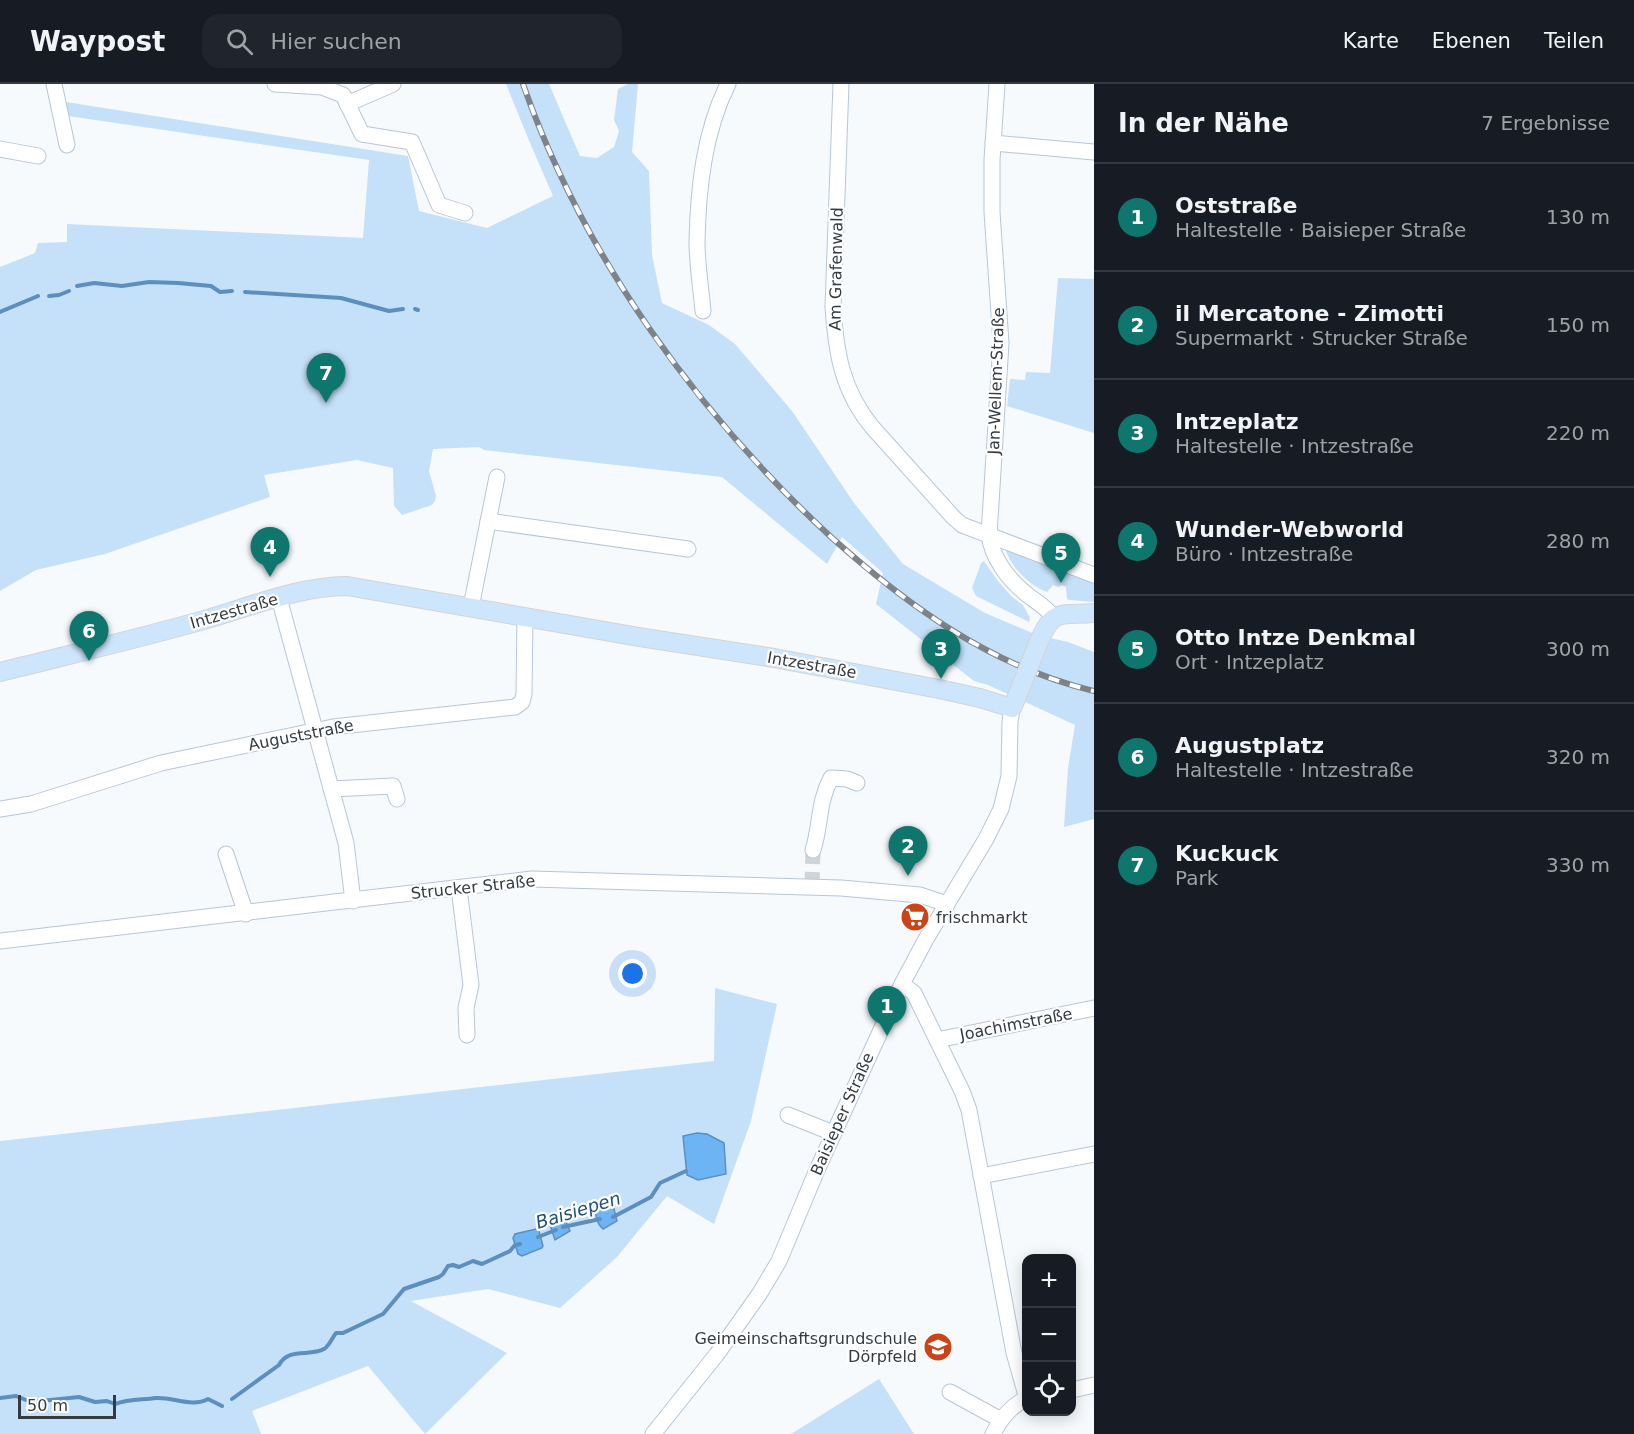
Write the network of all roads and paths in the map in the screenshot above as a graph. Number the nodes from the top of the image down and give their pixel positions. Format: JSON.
{"nodes":[{"id":1,"x":54,"y":84,"type":"edge"},
{"id":2,"x":275,"y":84,"type":"edge"},
{"id":3,"x":393,"y":84,"type":"edge"},
{"id":4,"x":728,"y":84,"type":"edge"},
{"id":5,"x":842,"y":84,"type":"edge"},
{"id":6,"x":997,"y":84,"type":"edge"},
{"id":7,"x":347,"y":104,"type":"junction"},
{"id":8,"x":993,"y":143,"type":"junction"},
{"id":9,"x":68,"y":145,"type":"dead end"},
{"id":10,"x":0,"y":149,"type":"edge"},
{"id":11,"x":1094,"y":153,"type":"edge"},
{"id":12,"x":38,"y":156,"type":"dead end"},
{"id":13,"x":465,"y":213,"type":"dead end"},
{"id":14,"x":703,"y":311,"type":"dead end"},
{"id":15,"x":497,"y":477,"type":"dead end"},
{"id":16,"x":488,"y":521,"type":"junction"},
{"id":17,"x":989,"y":535,"type":"junction"},
{"id":18,"x":688,"y":549,"type":"dead end"},
{"id":19,"x":1094,"y":575,"type":"edge"},
{"id":20,"x":279,"y":598,"type":"junction"},
{"id":21,"x":471,"y":607,"type":"junction"},
{"id":22,"x":1094,"y":613,"type":"edge"},
{"id":23,"x":525,"y":617,"type":"junction"},
{"id":24,"x":1053,"y":617,"type":"junction"},
{"id":25,"x":0,"y":672,"type":"edge"},
{"id":26,"x":1015,"y":701,"type":"junction"},
{"id":27,"x":314,"y":731,"type":"junction"},
{"id":28,"x":857,"y":783,"type":"dead end"},
{"id":29,"x":331,"y":789,"type":"junction"},
{"id":30,"x":397,"y":799,"type":"dead end"},
{"id":31,"x":0,"y":809,"type":"edge"},
{"id":32,"x":813,"y":850,"type":"tunnel mouth"},
{"id":33,"x":226,"y":854,"type":"dead end"},
{"id":34,"x":459,"y":888,"type":"junction"},
{"id":35,"x":353,"y":901,"type":"junction"},
{"id":36,"x":947,"y":904,"type":"junction"},
{"id":37,"x":246,"y":914,"type":"junction"},
{"id":38,"x":0,"y":941,"type":"edge"},
{"id":39,"x":902,"y":984,"type":"junction"},
{"id":40,"x":1094,"y":1008,"type":"edge"},
{"id":41,"x":466,"y":1035,"type":"dead end"},
{"id":42,"x":937,"y":1040,"type":"junction"},
{"id":43,"x":788,"y":1115,"type":"dead end"},
{"id":44,"x":833,"y":1133,"type":"junction"},
{"id":45,"x":1094,"y":1154,"type":"edge"},
{"id":46,"x":981,"y":1176,"type":"junction"},
{"id":47,"x":1022,"y":1382,"type":"edge"},
{"id":48,"x":1093,"y":1388,"type":"edge"},
{"id":49,"x":1076,"y":1390,"type":"edge"},
{"id":50,"x":951,"y":1392,"type":"dead end"},
{"id":51,"x":1022,"y":1400,"type":"edge"},
{"id":52,"x":1001,"y":1420,"type":"junction"},
{"id":53,"x":657,"y":1433,"type":"edge"},
{"id":54,"x":993,"y":1434,"type":"edge"}],
"edges":[{"from":1,"to":9,"type":"street"},
{"from":2,"to":7,"type":"street"},
{"from":3,"to":7,"type":"street"},
{"from":4,"to":14,"type":"street"},
{"from":5,"to":17,"type":"street","name":"Am Grafenwald"},
{"from":6,"to":8,"type":"street","name":"Jan-Wellem-Straße"},
{"from":7,"to":13,"type":"street"},
{"from":8,"to":11,"type":"street"},
{"from":8,"to":17,"type":"street","name":"Jan-Wellem-Straße"},
{"from":10,"to":12,"type":"street"},
{"from":15,"to":16,"type":"street"},
{"from":16,"to":18,"type":"street"},
{"from":16,"to":21,"type":"street"},
{"from":17,"to":19,"type":"street","name":"Am Grafenwald"},
{"from":17,"to":24,"type":"street","name":"Jan-Wellem-Straße"},
{"from":20,"to":21,"type":"main road","name":"Intzestraße"},
{"from":20,"to":25,"type":"main road","name":"Intzestraße"},
{"from":20,"to":27,"type":"street"},
{"from":21,"to":23,"type":"main road","name":"Intzestraße"},
{"from":22,"to":24,"type":"main road"},
{"from":23,"to":26,"type":"main road","name":"Intzestraße"},
{"from":23,"to":27,"type":"street","name":"Auguststraße"},
{"from":24,"to":26,"type":"main road","bridge":true},
{"from":26,"to":36,"type":"street","name":"Baisieper Straße"},
{"from":27,"to":29,"type":"street"},
{"from":27,"to":31,"type":"street","name":"Auguststraße"},
{"from":28,"to":32,"type":"street"},
{"from":29,"to":30,"type":"street"},
{"from":29,"to":35,"type":"street"},
{"from":33,"to":37,"type":"street"},
{"from":34,"to":35,"type":"street","name":"Strucker Straße"},
{"from":34,"to":36,"type":"street","name":"Strucker Straße"},
{"from":34,"to":41,"type":"street"},
{"from":35,"to":37,"type":"street","name":"Strucker Straße"},
{"from":36,"to":39,"type":"street","name":"Baisieper Straße"},
{"from":37,"to":38,"type":"street","name":"Strucker Straße"},
{"from":39,"to":42,"type":"street"},
{"from":39,"to":44,"type":"street","name":"Baisieper Straße"},
{"from":40,"to":42,"type":"street","name":"Joachimstraße"},
{"from":42,"to":46,"type":"street"},
{"from":43,"to":44,"type":"street"},
{"from":44,"to":53,"type":"street","name":"Baisieper Straße"},
{"from":45,"to":46,"type":"street"},
{"from":46,"to":47,"type":"street"},
{"from":48,"to":49,"type":"street"},
{"from":50,"to":52,"type":"street"},
{"from":51,"to":52,"type":"street"},
{"from":52,"to":54,"type":"street"}]}
